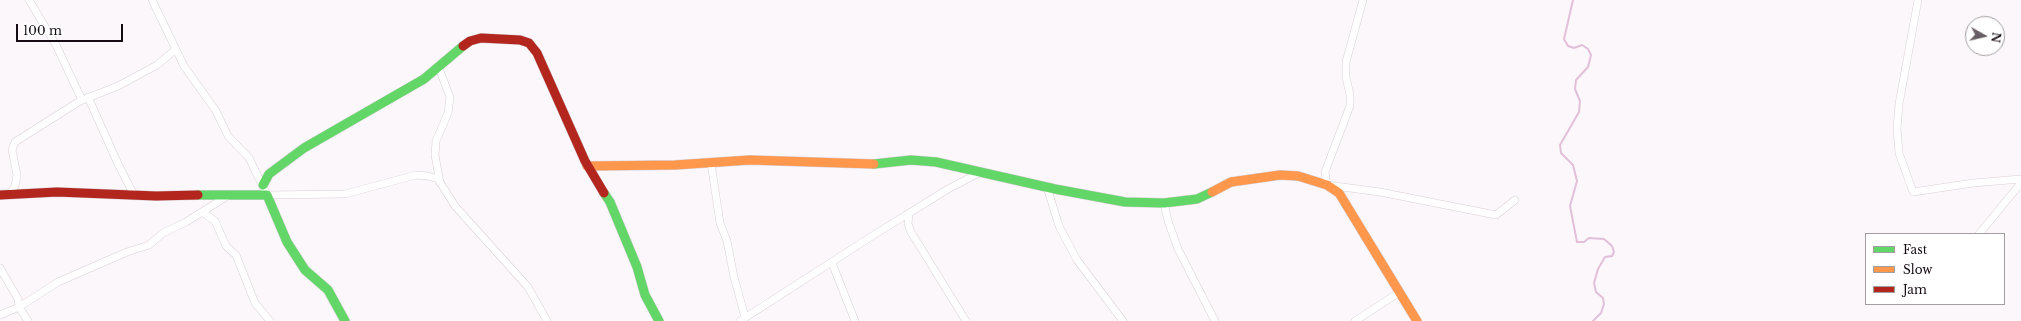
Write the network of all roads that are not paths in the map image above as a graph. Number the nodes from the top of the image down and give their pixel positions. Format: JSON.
{"nodes":[{"id":1,"x":30,"y":0,"type":"edge"},
{"id":2,"x":152,"y":0,"type":"edge"},
{"id":3,"x":1362,"y":0,"type":"edge"},
{"id":4,"x":1918,"y":0,"type":"edge"},
{"id":5,"x":175,"y":50,"type":"junction"},
{"id":6,"x":438,"y":66,"type":"junction"},
{"id":7,"x":85,"y":98,"type":"junction"},
{"id":8,"x":711,"y":163,"type":"junction"},
{"id":9,"x":587,"y":166,"type":"junction"},
{"id":10,"x":981,"y":172,"type":"junction"},
{"id":11,"x":2021,"y":179,"type":"edge"},
{"id":12,"x":440,"y":183,"type":"junction"},
{"id":13,"x":2021,"y":183,"type":"edge"},
{"id":14,"x":263,"y":185,"type":"junction"},
{"id":15,"x":1327,"y":185,"type":"junction"},
{"id":16,"x":1047,"y":187,"type":"junction"},
{"id":17,"x":10,"y":194,"type":"junction"},
{"id":18,"x":231,"y":194,"type":"junction"},
{"id":19,"x":0,"y":195,"type":"edge"},
{"id":20,"x":134,"y":195,"type":"junction"},
{"id":21,"x":267,"y":195,"type":"junction"},
{"id":22,"x":1515,"y":200,"type":"dead end"},
{"id":23,"x":1164,"y":203,"type":"junction"},
{"id":24,"x":202,"y":212,"type":"junction"},
{"id":25,"x":909,"y":214,"type":"junction"},
{"id":26,"x":1980,"y":233,"type":"edge"},
{"id":27,"x":832,"y":263,"type":"junction"},
{"id":28,"x":0,"y":268,"type":"edge"},
{"id":29,"x":1400,"y":292,"type":"junction"},
{"id":30,"x":18,"y":307,"type":"junction"},
{"id":31,"x":0,"y":316,"type":"edge"},
{"id":32,"x":742,"y":319,"type":"edge"},
{"id":33,"x":28,"y":321,"type":"edge"},
{"id":34,"x":270,"y":321,"type":"edge"},
{"id":35,"x":344,"y":321,"type":"edge"},
{"id":36,"x":547,"y":321,"type":"edge"},
{"id":37,"x":659,"y":321,"type":"edge"},
{"id":38,"x":855,"y":321,"type":"edge"},
{"id":39,"x":966,"y":321,"type":"edge"},
{"id":40,"x":1123,"y":321,"type":"edge"},
{"id":41,"x":1215,"y":321,"type":"edge"},
{"id":42,"x":1355,"y":321,"type":"edge"},
{"id":43,"x":1417,"y":321,"type":"edge"}],
"edges":[{"from":1,"to":7,"type":"street"},
{"from":2,"to":5,"type":"street"},
{"from":3,"to":15,"type":"street"},
{"from":4,"to":11,"type":"street"},
{"from":5,"to":7,"type":"street"},
{"from":5,"to":14,"type":"street"},
{"from":6,"to":9,"type":"street"},
{"from":6,"to":12,"type":"street"},
{"from":6,"to":14,"type":"street"},
{"from":7,"to":17,"type":"street"},
{"from":7,"to":20,"type":"street"},
{"from":8,"to":9,"type":"street"},
{"from":8,"to":10,"type":"street"},
{"from":8,"to":32,"type":"street"},
{"from":9,"to":37,"type":"street"},
{"from":10,"to":16,"type":"street"},
{"from":10,"to":25,"type":"street"},
{"from":12,"to":21,"type":"street"},
{"from":12,"to":36,"type":"street"},
{"from":13,"to":26,"type":"street"},
{"from":14,"to":21,"type":"street"},
{"from":15,"to":22,"type":"street"},
{"from":15,"to":23,"type":"street"},
{"from":15,"to":29,"type":"street"},
{"from":16,"to":23,"type":"street"},
{"from":16,"to":40,"type":"street"},
{"from":17,"to":19,"type":"street"},
{"from":17,"to":20,"type":"street"},
{"from":18,"to":20,"type":"street"},
{"from":18,"to":21,"type":"street"},
{"from":18,"to":24,"type":"street"},
{"from":21,"to":35,"type":"street"},
{"from":23,"to":41,"type":"street"},
{"from":24,"to":30,"type":"street"},
{"from":24,"to":34,"type":"street"},
{"from":25,"to":27,"type":"street"},
{"from":25,"to":39,"type":"street"},
{"from":27,"to":32,"type":"street"},
{"from":27,"to":38,"type":"street"},
{"from":28,"to":30,"type":"street"},
{"from":29,"to":42,"type":"street"},
{"from":29,"to":43,"type":"street"},
{"from":30,"to":31,"type":"street"},
{"from":30,"to":33,"type":"street"}]}
